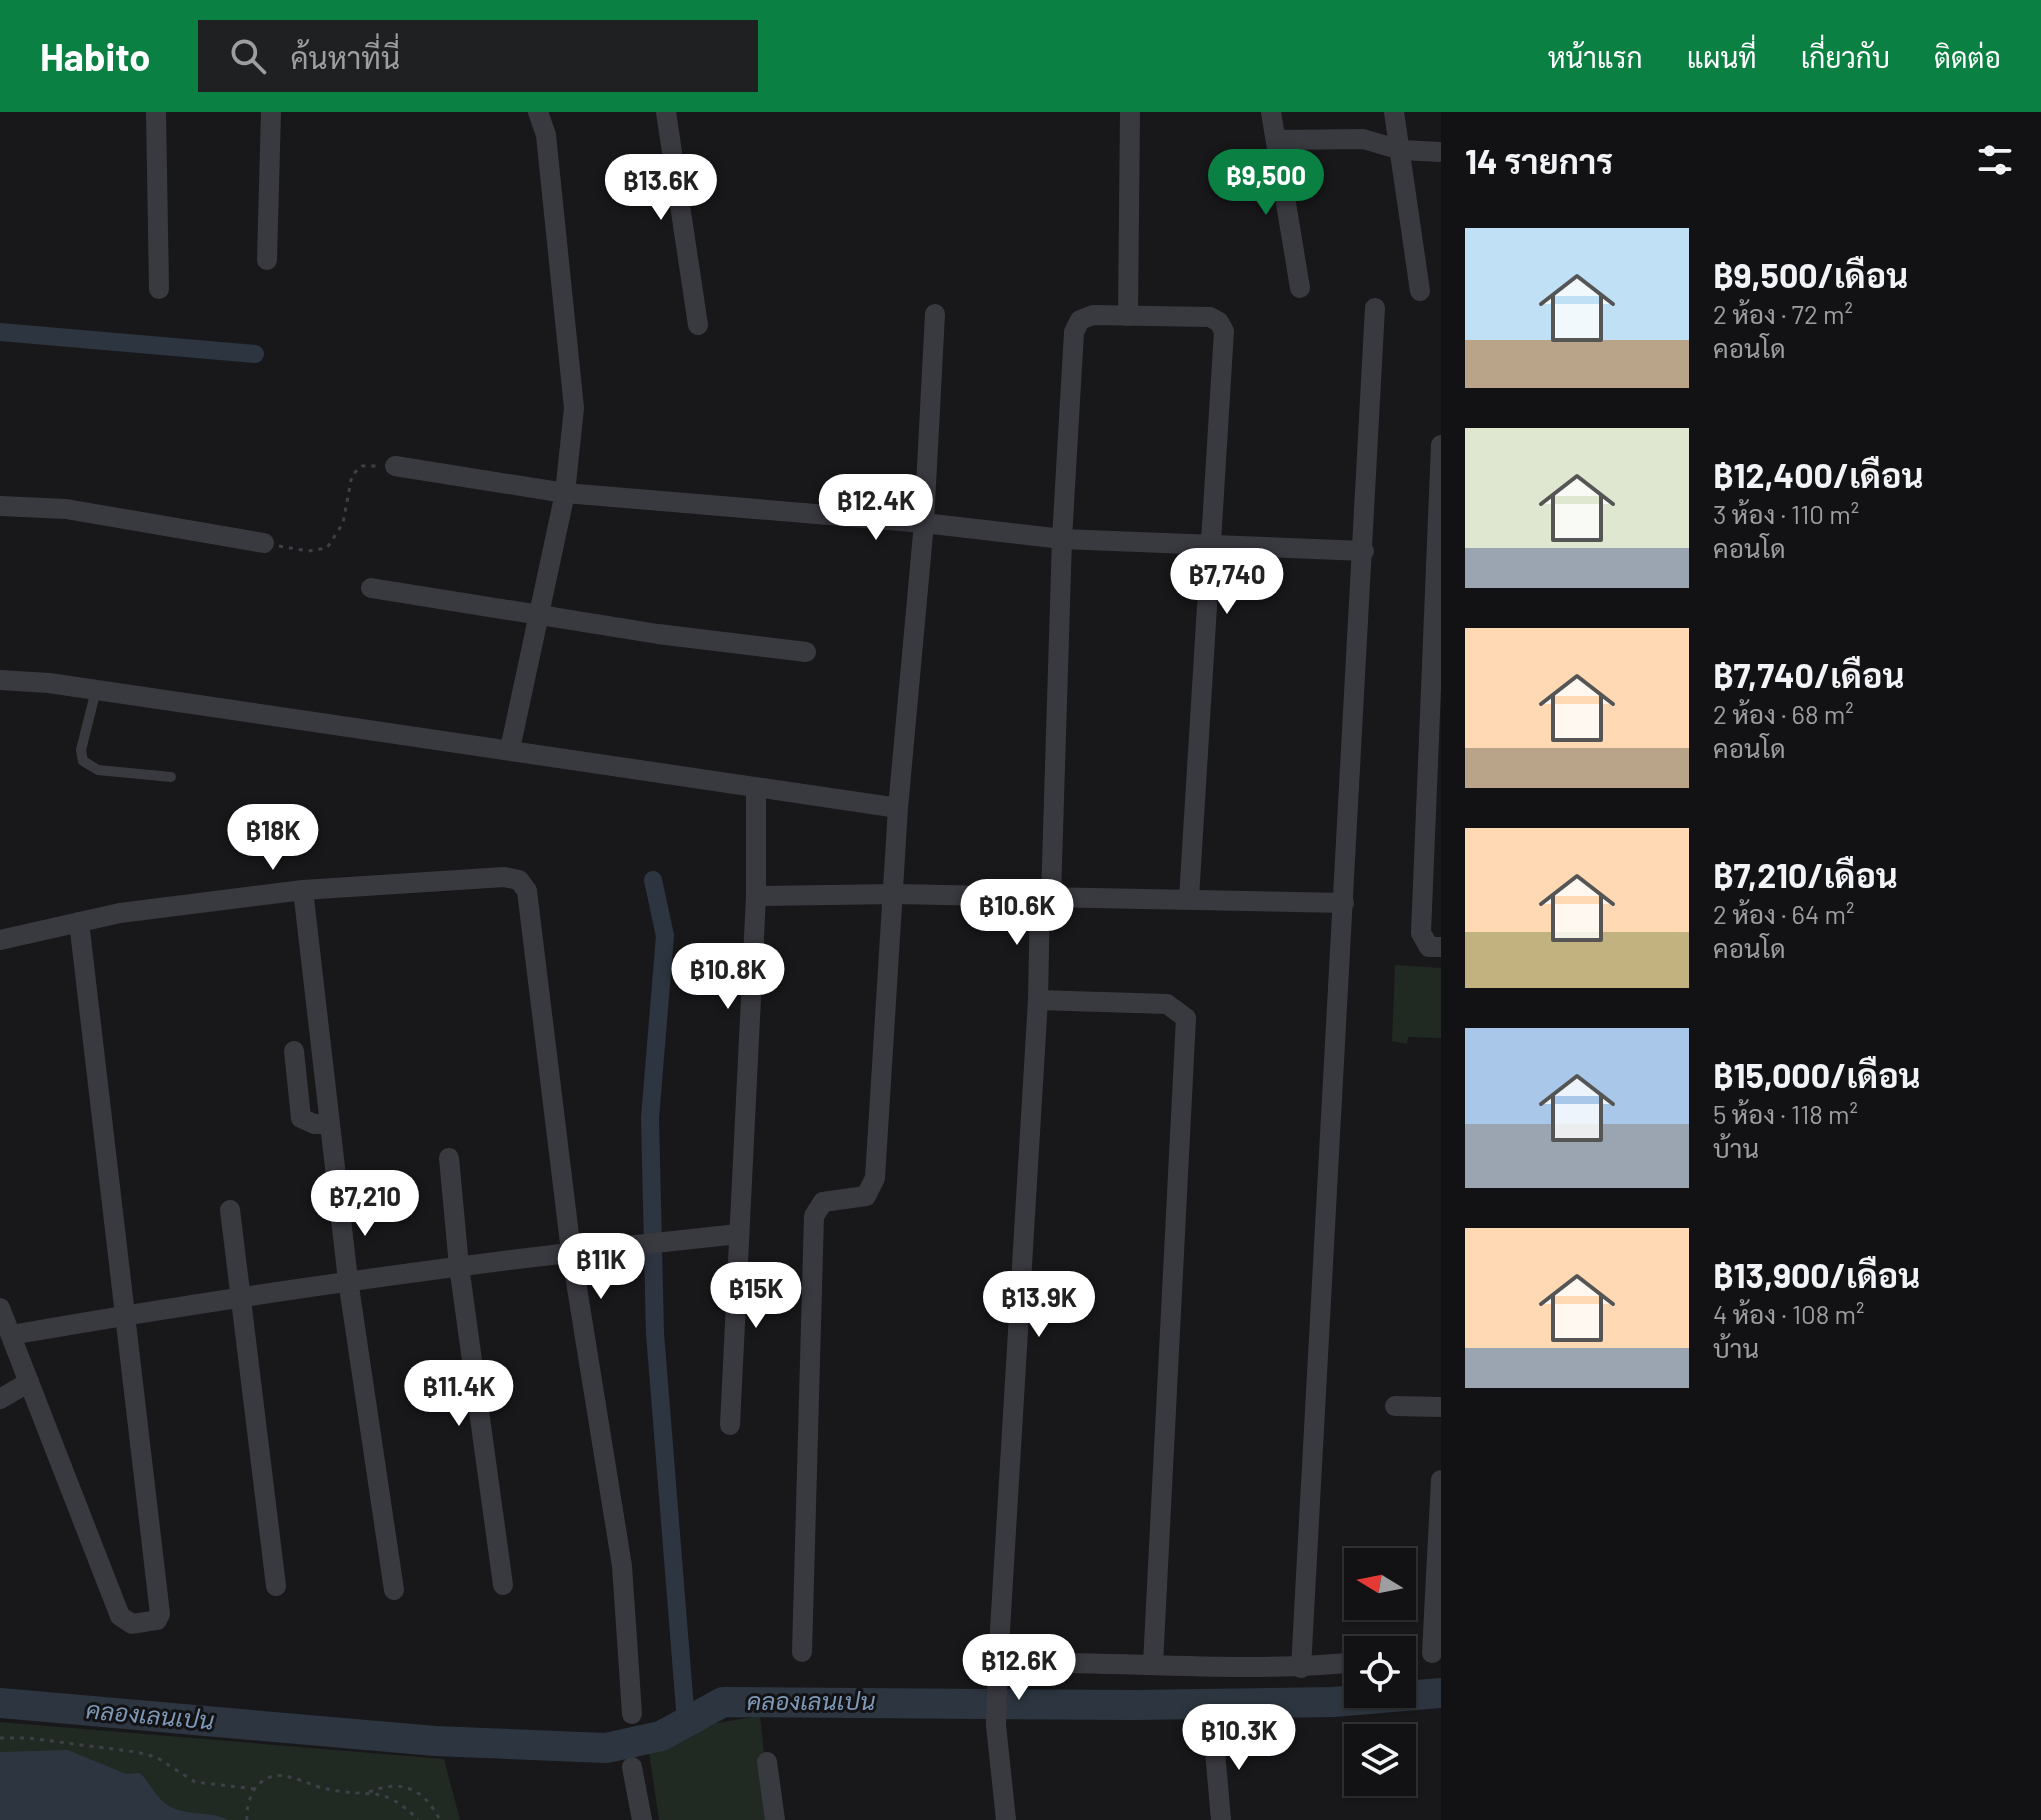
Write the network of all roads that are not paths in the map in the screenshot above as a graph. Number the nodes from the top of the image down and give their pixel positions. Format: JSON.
{"nodes":[{"id":1,"x":156,"y":112,"type":"edge"},
{"id":2,"x":271,"y":112,"type":"edge"},
{"id":3,"x":538,"y":112,"type":"edge"},
{"id":4,"x":666,"y":112,"type":"edge"},
{"id":5,"x":1130,"y":112,"type":"edge"},
{"id":6,"x":1271,"y":112,"type":"edge"},
{"id":7,"x":1394,"y":112,"type":"edge"},
{"id":8,"x":1276,"y":140,"type":"junction"},
{"id":9,"x":1401,"y":150,"type":"junction"},
{"id":10,"x":1441,"y":152,"type":"edge"},
{"id":11,"x":267,"y":260,"type":"dead end"},
{"id":12,"x":1300,"y":288,"type":"dead end"},
{"id":13,"x":159,"y":289,"type":"dead end"},
{"id":14,"x":1420,"y":291,"type":"dead end"},
{"id":15,"x":1375,"y":308,"type":"dead end"},
{"id":16,"x":935,"y":314,"type":"dead end"},
{"id":17,"x":1128,"y":316,"type":"junction"},
{"id":18,"x":698,"y":325,"type":"dead end"},
{"id":19,"x":1441,"y":445,"type":"edge"},
{"id":20,"x":395,"y":466,"type":"road end"},
{"id":21,"x":565,"y":493,"type":"junction"},
{"id":22,"x":0,"y":506,"type":"edge"},
{"id":23,"x":924,"y":523,"type":"junction"},
{"id":24,"x":1062,"y":539,"type":"junction"},
{"id":25,"x":1209,"y":542,"type":"junction"},
{"id":26,"x":264,"y":543,"type":"road end"},
{"id":27,"x":1364,"y":551,"type":"junction"},
{"id":28,"x":371,"y":588,"type":"dead end"},
{"id":29,"x":538,"y":616,"type":"junction"},
{"id":30,"x":806,"y":652,"type":"dead end"},
{"id":31,"x":1437,"y":667,"type":"edge"},
{"id":32,"x":0,"y":680,"type":"edge"},
{"id":33,"x":96,"y":690,"type":"junction"},
{"id":34,"x":510,"y":749,"type":"junction"},
{"id":35,"x":171,"y":777,"type":"dead end"},
{"id":36,"x":756,"y":789,"type":"junction"},
{"id":37,"x":898,"y":808,"type":"junction"},
{"id":38,"x":303,"y":890,"type":"junction"},
{"id":39,"x":896,"y":894,"type":"junction"},
{"id":40,"x":756,"y":896,"type":"junction"},
{"id":41,"x":1046,"y":897,"type":"junction"},
{"id":42,"x":1189,"y":898,"type":"junction"},
{"id":43,"x":1344,"y":903,"type":"junction"},
{"id":44,"x":79,"y":922,"type":"junction"},
{"id":45,"x":0,"y":940,"type":"edge"},
{"id":46,"x":1441,"y":947,"type":"edge"},
{"id":47,"x":1038,"y":1000,"type":"junction"},
{"id":48,"x":294,"y":1051,"type":"dead end"},
{"id":49,"x":330,"y":1124,"type":"junction"},
{"id":50,"x":449,"y":1158,"type":"dead end"},
{"id":51,"x":230,"y":1210,"type":"dead end"},
{"id":52,"x":738,"y":1234,"type":"junction"},
{"id":53,"x":571,"y":1251,"type":"junction"},
{"id":54,"x":459,"y":1266,"type":"junction"},
{"id":55,"x":348,"y":1280,"type":"junction"},
{"id":56,"x":238,"y":1299,"type":"junction"},
{"id":57,"x":0,"y":1308,"type":"edge"},
{"id":58,"x":124,"y":1315,"type":"junction"},
{"id":59,"x":11,"y":1335,"type":"junction"},
{"id":60,"x":29,"y":1382,"type":"junction"},
{"id":61,"x":0,"y":1399,"type":"edge"},
{"id":62,"x":1395,"y":1406,"type":"dead end"},
{"id":63,"x":1441,"y":1407,"type":"edge"},
{"id":64,"x":730,"y":1425,"type":"dead end"},
{"id":65,"x":1441,"y":1480,"type":"edge"},
{"id":66,"x":503,"y":1585,"type":"dead end"},
{"id":67,"x":276,"y":1586,"type":"dead end"},
{"id":68,"x":394,"y":1590,"type":"dead end"},
{"id":69,"x":802,"y":1652,"type":"dead end"},
{"id":70,"x":1432,"y":1653,"type":"dead end"},
{"id":71,"x":1344,"y":1663,"type":"edge"},
{"id":72,"x":1153,"y":1664,"type":"junction"},
{"id":73,"x":1301,"y":1668,"type":"junction"},
{"id":74,"x":998,"y":1670,"type":"junction"},
{"id":75,"x":632,"y":1714,"type":"dead end"},
{"id":76,"x":1213,"y":1728,"type":"dead end"},
{"id":77,"x":767,"y":1762,"type":"dead end"},
{"id":78,"x":632,"y":1767,"type":"dead end"},
{"id":79,"x":642,"y":1820,"type":"edge"},
{"id":80,"x":775,"y":1820,"type":"edge"},
{"id":81,"x":1006,"y":1820,"type":"edge"},
{"id":82,"x":1221,"y":1820,"type":"edge"}],
"edges":[{"from":1,"to":13,"type":"street"},
{"from":2,"to":11,"type":"street"},
{"from":3,"to":21,"type":"street"},
{"from":4,"to":18,"type":"street"},
{"from":5,"to":17,"type":"street"},
{"from":6,"to":8,"type":"street"},
{"from":7,"to":9,"type":"street"},
{"from":8,"to":9,"type":"street"},
{"from":8,"to":12,"type":"street"},
{"from":9,"to":10,"type":"street"},
{"from":9,"to":14,"type":"street"},
{"from":15,"to":27,"type":"street"},
{"from":16,"to":23,"type":"street"},
{"from":17,"to":24,"type":"street"},
{"from":17,"to":25,"type":"street"},
{"from":19,"to":31,"type":"street"},
{"from":20,"to":21,"type":"street"},
{"from":21,"to":23,"type":"street"},
{"from":21,"to":29,"type":"street"},
{"from":22,"to":26,"type":"street"},
{"from":23,"to":24,"type":"street"},
{"from":23,"to":37,"type":"street"},
{"from":24,"to":25,"type":"street"},
{"from":24,"to":41,"type":"street"},
{"from":25,"to":27,"type":"street"},
{"from":25,"to":42,"type":"street"},
{"from":27,"to":43,"type":"street"},
{"from":28,"to":29,"type":"street"},
{"from":29,"to":30,"type":"street"},
{"from":29,"to":34,"type":"street"},
{"from":31,"to":46,"type":"street"},
{"from":32,"to":33,"type":"street"},
{"from":33,"to":34,"type":"street"},
{"from":33,"to":35,"type":"lane"},
{"from":34,"to":36,"type":"street"},
{"from":36,"to":37,"type":"street"},
{"from":36,"to":40,"type":"street"},
{"from":37,"to":39,"type":"street"},
{"from":38,"to":44,"type":"street"},
{"from":38,"to":49,"type":"street"},
{"from":38,"to":53,"type":"street"},
{"from":39,"to":40,"type":"street"},
{"from":39,"to":41,"type":"street"},
{"from":39,"to":69,"type":"street"},
{"from":40,"to":52,"type":"street"},
{"from":41,"to":42,"type":"street"},
{"from":41,"to":47,"type":"street"},
{"from":42,"to":43,"type":"street"},
{"from":43,"to":73,"type":"street"},
{"from":44,"to":45,"type":"street"},
{"from":44,"to":58,"type":"street"},
{"from":47,"to":72,"type":"street"},
{"from":47,"to":74,"type":"street"},
{"from":48,"to":49,"type":"street"},
{"from":49,"to":55,"type":"street"},
{"from":50,"to":54,"type":"street"},
{"from":51,"to":56,"type":"street"},
{"from":52,"to":53,"type":"street"},
{"from":52,"to":64,"type":"street"},
{"from":53,"to":54,"type":"street"},
{"from":53,"to":75,"type":"street"},
{"from":54,"to":55,"type":"street"},
{"from":54,"to":66,"type":"street"},
{"from":55,"to":56,"type":"street"},
{"from":55,"to":68,"type":"street"},
{"from":56,"to":58,"type":"street"},
{"from":56,"to":67,"type":"street"},
{"from":57,"to":59,"type":"street"},
{"from":58,"to":59,"type":"street"},
{"from":58,"to":60,"type":"street"},
{"from":59,"to":60,"type":"street"},
{"from":60,"to":61,"type":"street"},
{"from":62,"to":63,"type":"street"},
{"from":65,"to":70,"type":"street"},
{"from":71,"to":73,"type":"street"},
{"from":72,"to":73,"type":"street"},
{"from":72,"to":74,"type":"street"},
{"from":74,"to":81,"type":"street"},
{"from":76,"to":82,"type":"street"},
{"from":77,"to":80,"type":"street"},
{"from":78,"to":79,"type":"street"}]}
